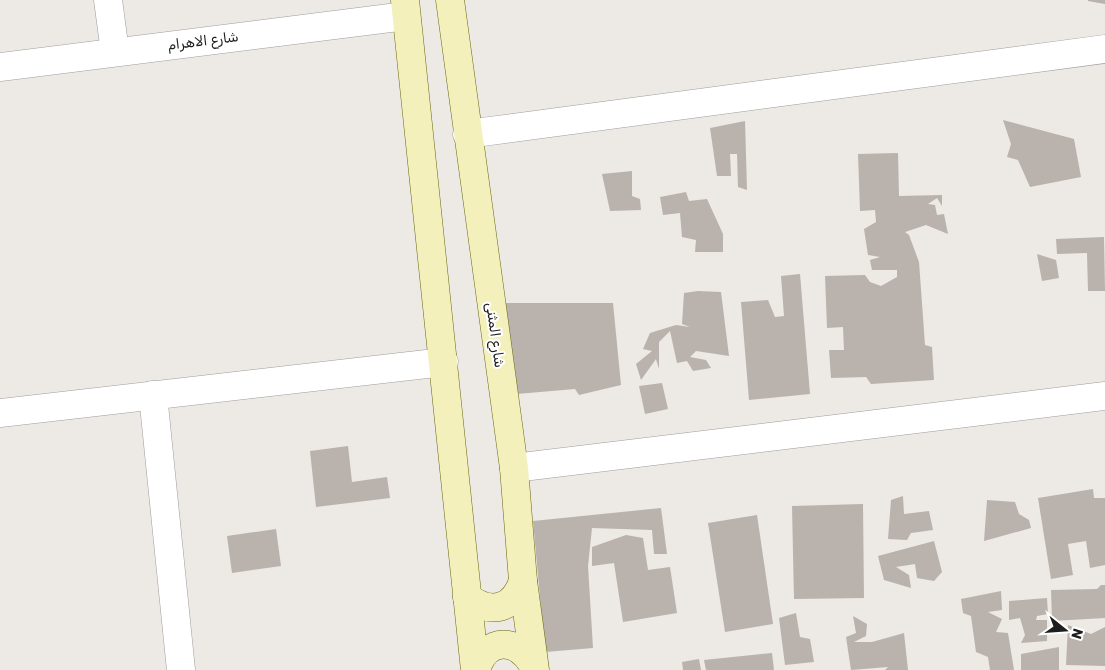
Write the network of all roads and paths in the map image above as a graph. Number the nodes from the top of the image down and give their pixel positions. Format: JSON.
{"nodes":[{"id":1,"x":108,"y":0,"type":"edge"},
{"id":2,"x":450,"y":0,"type":"edge"},
{"id":3,"x":406,"y":8,"type":"edge"},
{"id":4,"x":1105,"y":49,"type":"edge"},
{"id":5,"x":115,"y":52,"type":"junction"},
{"id":6,"x":0,"y":67,"type":"edge"},
{"id":7,"x":467,"y":134,"type":"junction"},
{"id":8,"x":444,"y":362,"type":"junction"},
{"id":9,"x":153,"y":396,"type":"junction"},
{"id":10,"x":1105,"y":396,"type":"edge"},
{"id":11,"x":0,"y":414,"type":"edge"},
{"id":12,"x":514,"y":468,"type":"junction"},
{"id":13,"x":523,"y":581,"type":"junction"},
{"id":14,"x":467,"y":597,"type":"junction"},
{"id":15,"x":534,"y":668,"type":"edge"},
{"id":16,"x":182,"y":670,"type":"edge"},
{"id":17,"x":476,"y":670,"type":"edge"}],
"edges":[{"from":1,"to":5,"type":"street"},
{"from":2,"to":7,"type":"main road","name":"شارع المثنى"},
{"from":3,"to":5,"type":"street","name":"شارع الاهرام"},
{"from":3,"to":8,"type":"main road"},
{"from":4,"to":7,"type":"street"},
{"from":5,"to":6,"type":"street","name":"شارع الاهرام"},
{"from":7,"to":12,"type":"main road","name":"شارع المثنى"},
{"from":8,"to":9,"type":"street"},
{"from":8,"to":14,"type":"main road"},
{"from":9,"to":11,"type":"street"},
{"from":9,"to":16,"type":"street"},
{"from":10,"to":12,"type":"street"},
{"from":12,"to":13,"type":"main road","name":"شارع المثنى"},
{"from":13,"to":14,"type":"main road"},
{"from":13,"to":15,"type":"main road","name":"شارع المثنى"},
{"from":14,"to":17,"type":"main road"},
{"from":15,"to":17,"type":"main road"}]}
